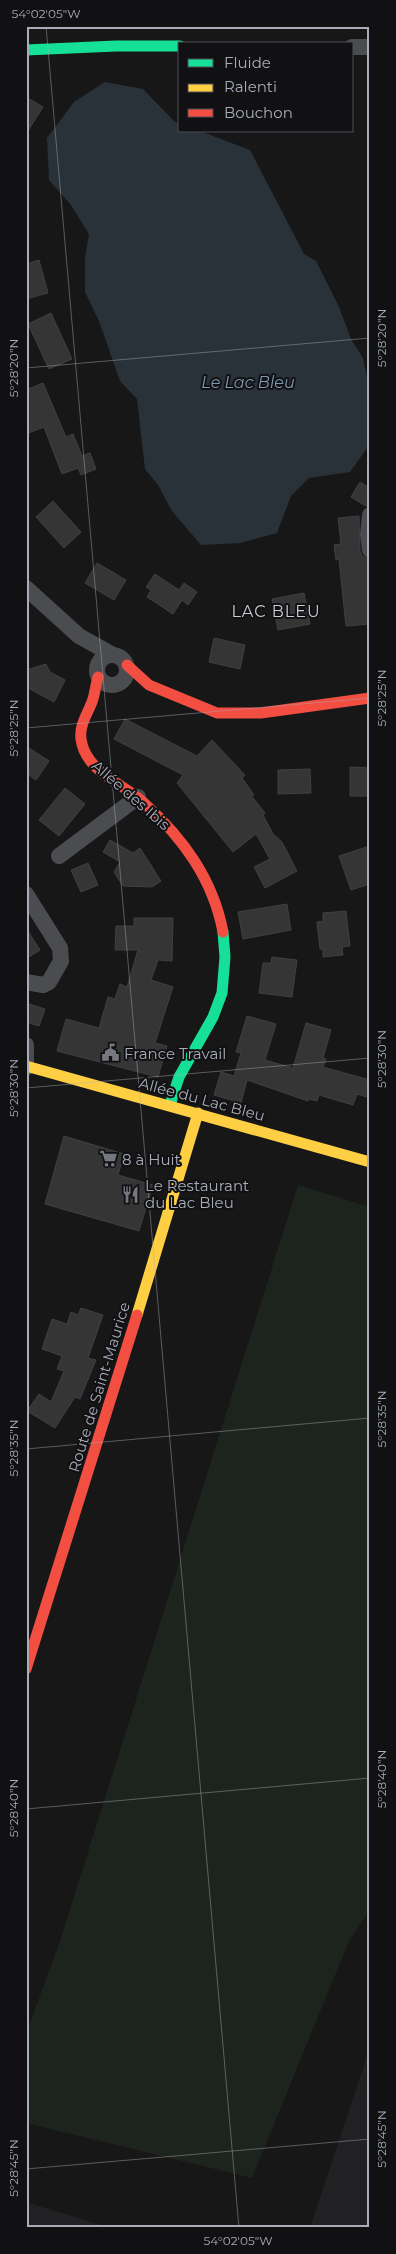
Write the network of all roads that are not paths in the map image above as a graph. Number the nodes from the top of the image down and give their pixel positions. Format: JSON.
{"nodes":[{"id":1,"x":178,"y":46,"type":"edge"},
{"id":2,"x":354,"y":46,"type":"edge"},
{"id":3,"x":370,"y":47,"type":"edge"},
{"id":4,"x":26,"y":50,"type":"edge"},
{"id":5,"x":370,"y":515,"type":"edge"},
{"id":6,"x":370,"y":550,"type":"edge"},
{"id":7,"x":26,"y":588,"type":"edge"},
{"id":8,"x":79,"y":636,"type":"junction"},
{"id":9,"x":113,"y":655,"type":"junction"},
{"id":10,"x":127,"y":665,"type":"junction"},
{"id":11,"x":98,"y":671,"type":"junction"},
{"id":12,"x":116,"y":685,"type":"junction"},
{"id":13,"x":149,"y":685,"type":"junction"},
{"id":14,"x":370,"y":698,"type":"edge"},
{"id":15,"x":92,"y":702,"type":"junction"},
{"id":16,"x":138,"y":797,"type":"junction"},
{"id":17,"x":59,"y":856,"type":"dead end"},
{"id":18,"x":26,"y":894,"type":"edge"},
{"id":19,"x":26,"y":982,"type":"edge"},
{"id":20,"x":26,"y":1045,"type":"edge"},
{"id":21,"x":26,"y":1067,"type":"edge"},
{"id":22,"x":170,"y":1105,"type":"junction"},
{"id":23,"x":198,"y":1113,"type":"junction"},
{"id":24,"x":370,"y":1162,"type":"edge"},
{"id":25,"x":26,"y":1669,"type":"edge"}],
"edges":[{"from":1,"to":4,"type":"street"},
{"from":2,"to":3,"type":"street"},
{"from":5,"to":6,"type":"street"},
{"from":7,"to":8,"type":"street"},
{"from":8,"to":9,"type":"street"},
{"from":8,"to":11,"type":"street"},
{"from":9,"to":10,"type":"street"},
{"from":9,"to":11,"type":"street"},
{"from":10,"to":12,"type":"street"},
{"from":10,"to":13,"type":"street"},
{"from":11,"to":12,"type":"street"},
{"from":11,"to":15,"type":"street","name":"Allée des Ibis"},
{"from":12,"to":13,"type":"street"},
{"from":12,"to":15,"type":"street","name":"Allée des Ibis"},
{"from":13,"to":14,"type":"street"},
{"from":15,"to":16,"type":"street","name":"Allée des Ibis"},
{"from":16,"to":17,"type":"street"},
{"from":16,"to":22,"type":"street","name":"Allée des Ibis"},
{"from":18,"to":19,"type":"street"},
{"from":20,"to":21,"type":"street"},
{"from":21,"to":22,"type":"street","name":"Allée du Lac Bleu"},
{"from":22,"to":23,"type":"street","name":"Allée du Lac Bleu"},
{"from":23,"to":24,"type":"street","name":"Allée du Lac Bleu"},
{"from":23,"to":25,"type":"street","name":"Route de Saint-Maurice"}]}
